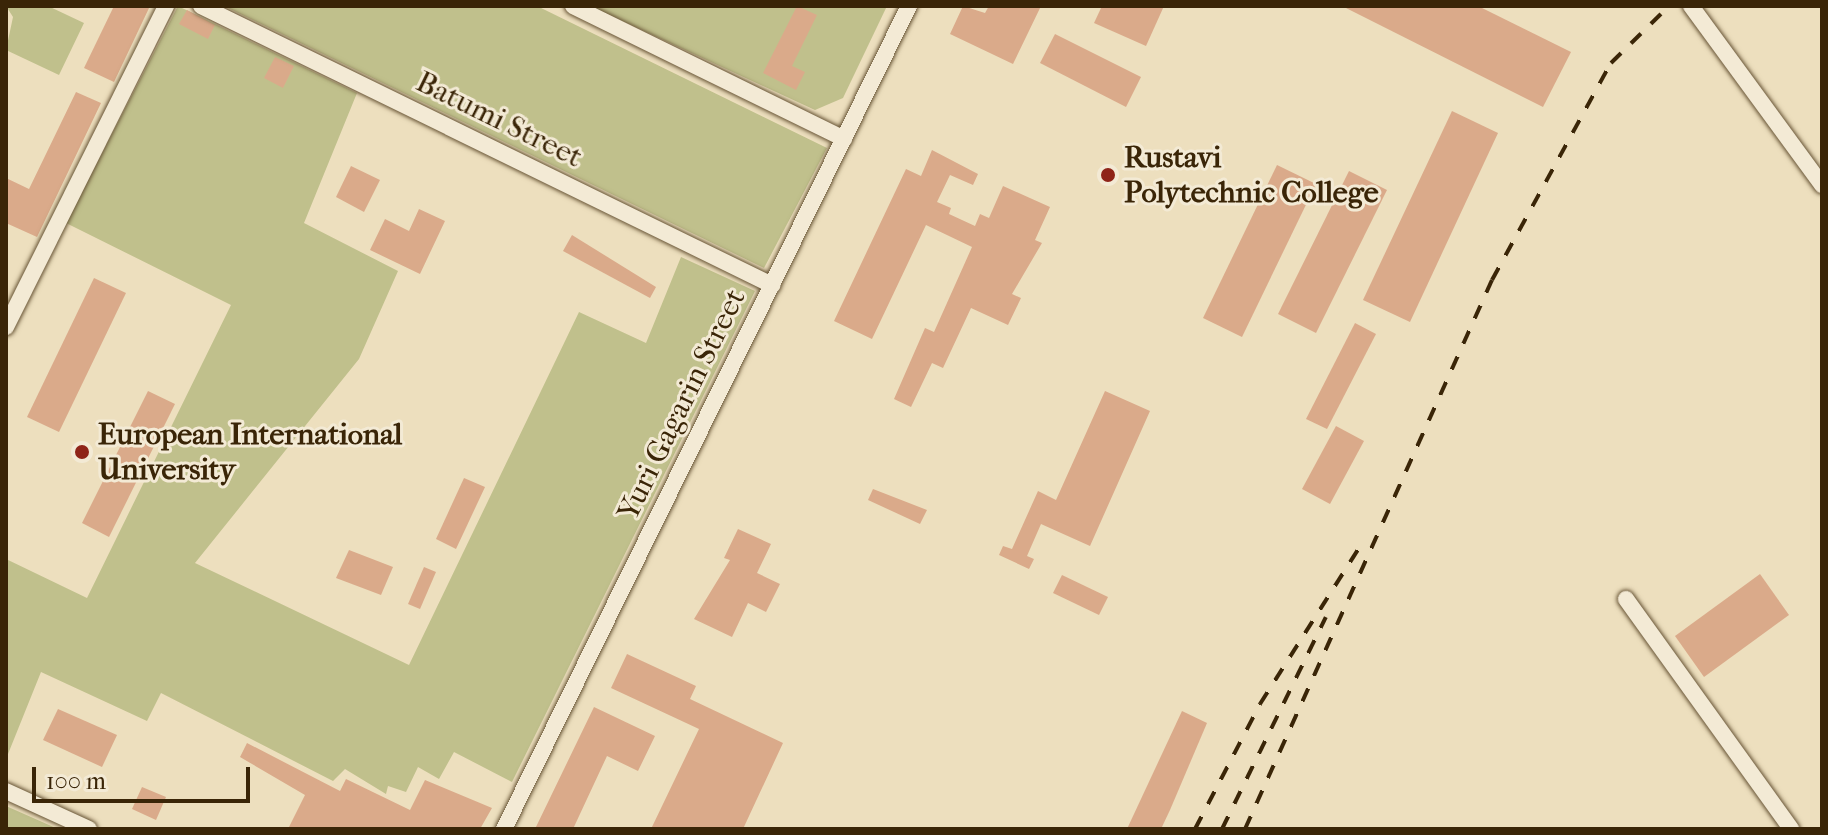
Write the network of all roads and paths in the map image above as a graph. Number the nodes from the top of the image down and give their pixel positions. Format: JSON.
{"nodes":[{"id":1,"x":166,"y":6,"type":"edge"},
{"id":2,"x":201,"y":6,"type":"edge"},
{"id":3,"x":573,"y":6,"type":"edge"},
{"id":4,"x":909,"y":6,"type":"edge"},
{"id":5,"x":1691,"y":6,"type":"edge"},
{"id":6,"x":844,"y":139,"type":"junction"},
{"id":7,"x":1822,"y":185,"type":"edge"},
{"id":8,"x":772,"y":285,"type":"junction"},
{"id":9,"x":6,"y":327,"type":"edge"},
{"id":10,"x":1626,"y":599,"type":"dead end"},
{"id":11,"x":6,"y":791,"type":"edge"},
{"id":12,"x":89,"y":829,"type":"edge"},
{"id":13,"x":504,"y":829,"type":"edge"},
{"id":14,"x":1791,"y":829,"type":"edge"}],
"edges":[{"from":1,"to":9,"type":"street"},
{"from":2,"to":8,"type":"street","name":"Batumi Street"},
{"from":3,"to":6,"type":"street"},
{"from":4,"to":6,"type":"street","name":"Yuri Gagarin Street"},
{"from":5,"to":7,"type":"street"},
{"from":6,"to":8,"type":"street","name":"Yuri Gagarin Street"},
{"from":8,"to":13,"type":"street","name":"Yuri Gagarin Street"},
{"from":10,"to":14,"type":"street"},
{"from":11,"to":12,"type":"street"}]}
